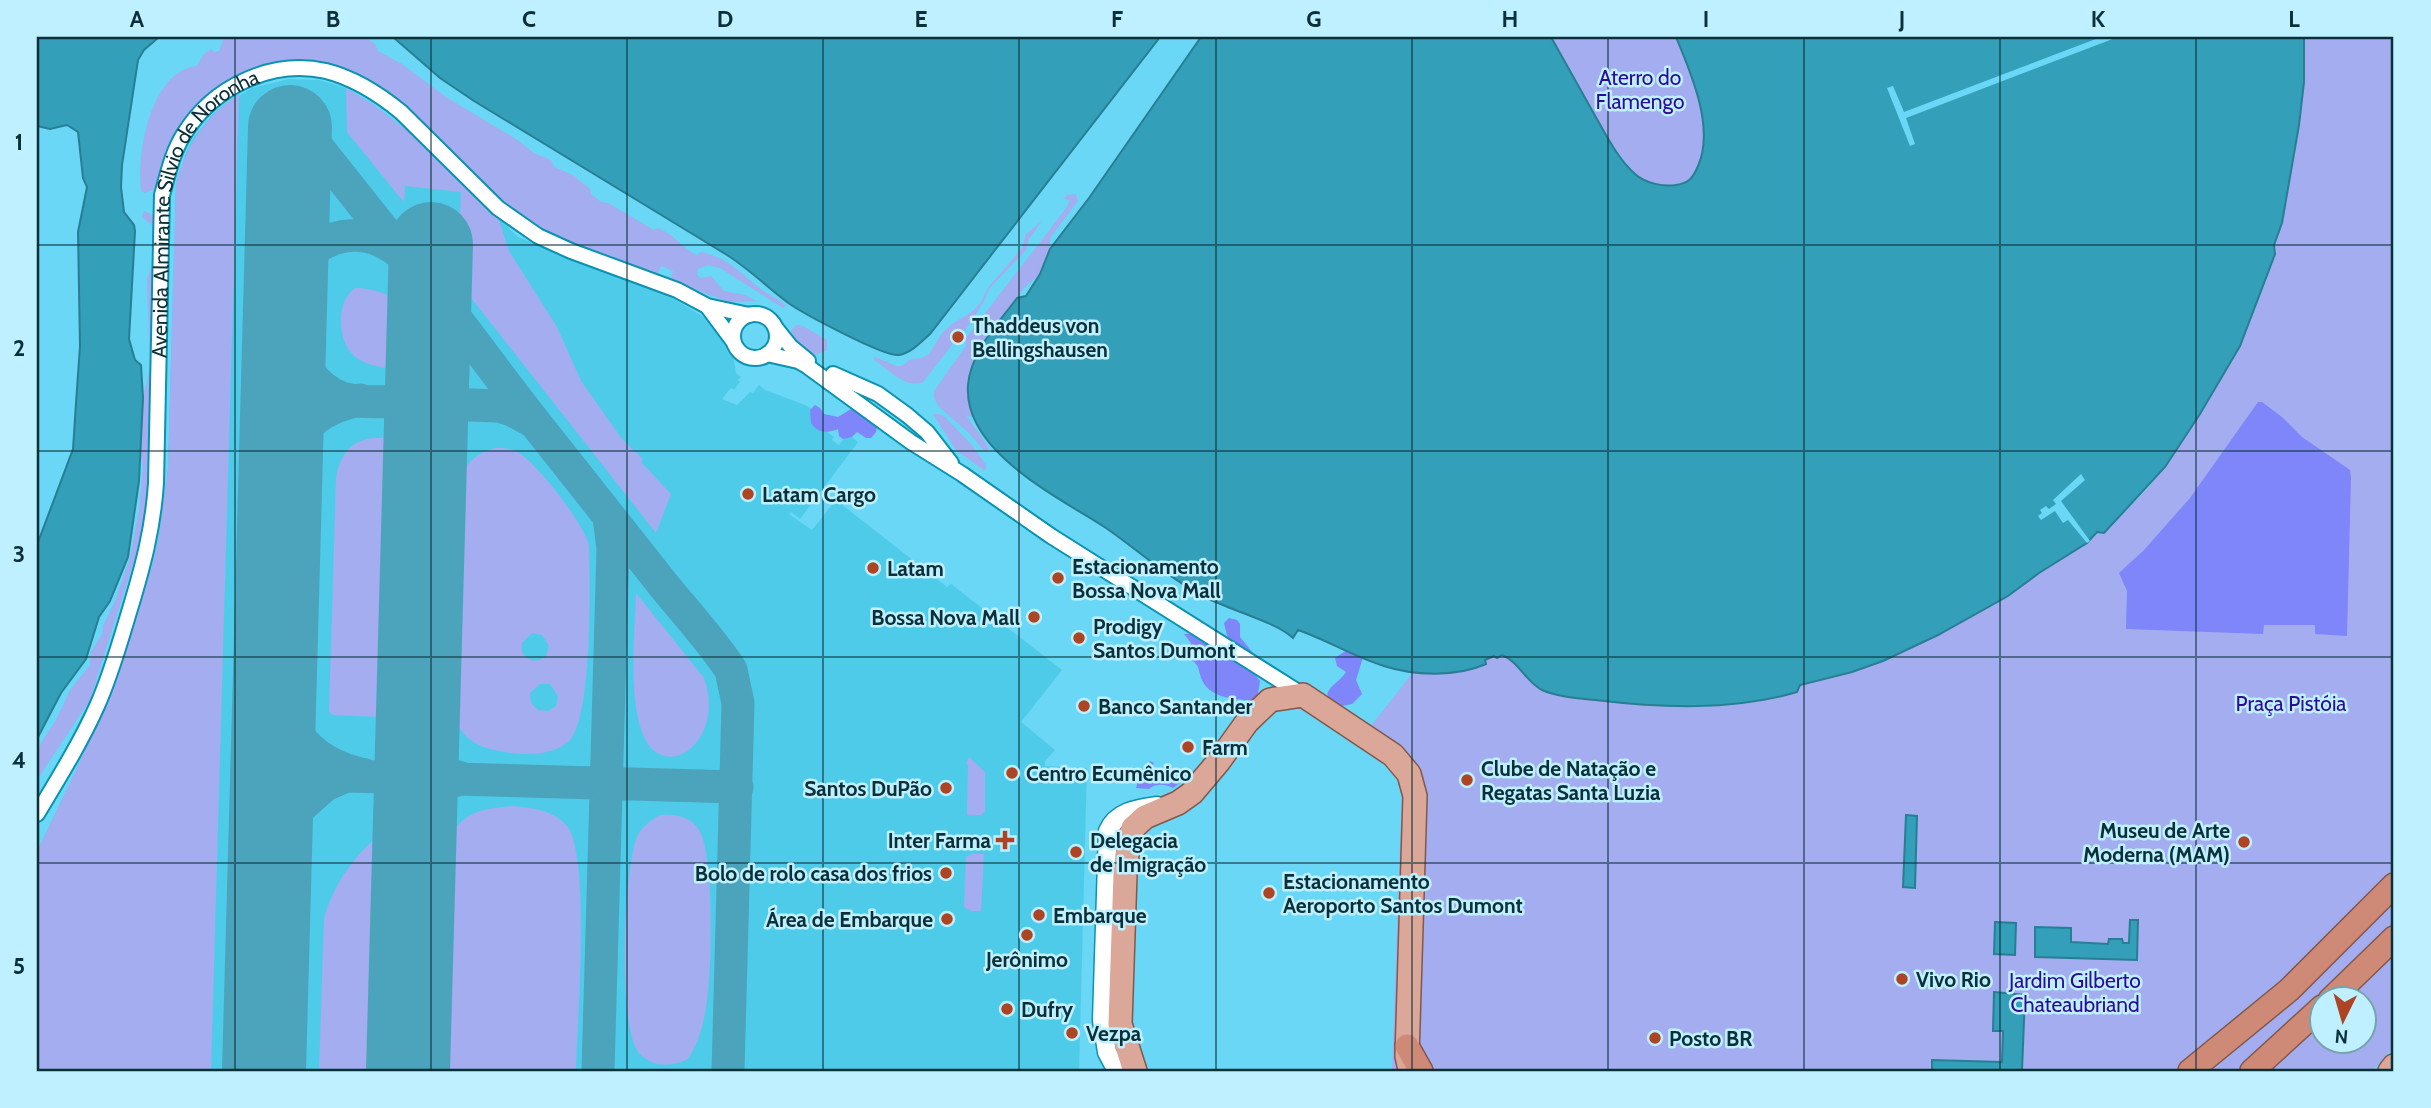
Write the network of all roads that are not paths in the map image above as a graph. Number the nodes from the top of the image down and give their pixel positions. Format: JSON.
{"nodes":[{"id":1,"x":707,"y":306,"type":"junction"},
{"id":2,"x":749,"y":315,"type":"junction"},
{"id":3,"x":775,"y":327,"type":"junction"},
{"id":4,"x":733,"y":341,"type":"junction"},
{"id":5,"x":767,"y":354,"type":"junction"},
{"id":6,"x":962,"y":474,"type":"junction"},
{"id":7,"x":1269,"y":672,"type":"junction"},
{"id":8,"x":1303,"y":695,"type":"junction"},
{"id":9,"x":1270,"y":700,"type":"junction"},
{"id":10,"x":1178,"y":803,"type":"junction"},
{"id":11,"x":37,"y":814,"type":"edge"},
{"id":12,"x":2394,"y":885,"type":"edge"},
{"id":13,"x":2394,"y":938,"type":"edge"},
{"id":14,"x":2344,"y":986,"type":"edge"},
{"id":15,"x":2308,"y":1020,"type":"edge"},
{"id":16,"x":1120,"y":1024,"type":"junction"},
{"id":17,"x":1407,"y":1046,"type":"junction"},
{"id":18,"x":2394,"y":1066,"type":"edge"},
{"id":19,"x":1117,"y":1071,"type":"edge"},
{"id":20,"x":1135,"y":1071,"type":"edge"},
{"id":21,"x":1411,"y":1071,"type":"edge"},
{"id":22,"x":1421,"y":1071,"type":"edge"},
{"id":23,"x":2190,"y":1071,"type":"edge"},
{"id":24,"x":2252,"y":1071,"type":"edge"},
{"id":25,"x":2390,"y":1071,"type":"edge"}],
"edges":[{"from":1,"to":2,"type":"street","name":"Avenida Almirante Silvio de Noronha"},
{"from":1,"to":4,"type":"street","name":"Avenida Almirante Silvio de Noronha"},
{"from":1,"to":11,"type":"street","name":"Avenida Almirante Silvio de Noronha"},
{"from":2,"to":3,"type":"street","name":"Avenida Almirante Silvio de Noronha"},
{"from":2,"to":4,"type":"street"},
{"from":3,"to":5,"type":"street"},
{"from":3,"to":6,"type":"street","name":"Avenida Almirante Silvio de Noronha"},
{"from":4,"to":5,"type":"street","name":"Avenida Almirante Silvio de Noronha"},
{"from":5,"to":6,"type":"street","name":"Avenida Almirante Silvio de Noronha"},
{"from":6,"to":7,"type":"street","name":"Avenida Almirante Silvio de Noronha"},
{"from":7,"to":8,"type":"street","name":"Avenida Almirante Silvio de Noronha"},
{"from":7,"to":9,"type":"street"},
{"from":8,"to":9,"type":"main road"},
{"from":8,"to":17,"type":"main road","name":"Avenida Almirante Silvio de Noronha"},
{"from":9,"to":10,"type":"main road"},
{"from":10,"to":16,"type":"main road"},
{"from":10,"to":19,"type":"street"},
{"from":12,"to":23,"type":"highway"},
{"from":13,"to":14,"type":"highway"},
{"from":15,"to":24,"type":"highway"},
{"from":16,"to":19,"type":"street"},
{"from":16,"to":20,"type":"main road"},
{"from":17,"to":21,"type":"main road","name":"Avenida Almirante Silvio de Noronha"},
{"from":17,"to":22,"type":"highway"},
{"from":18,"to":25,"type":"main road"}]}
